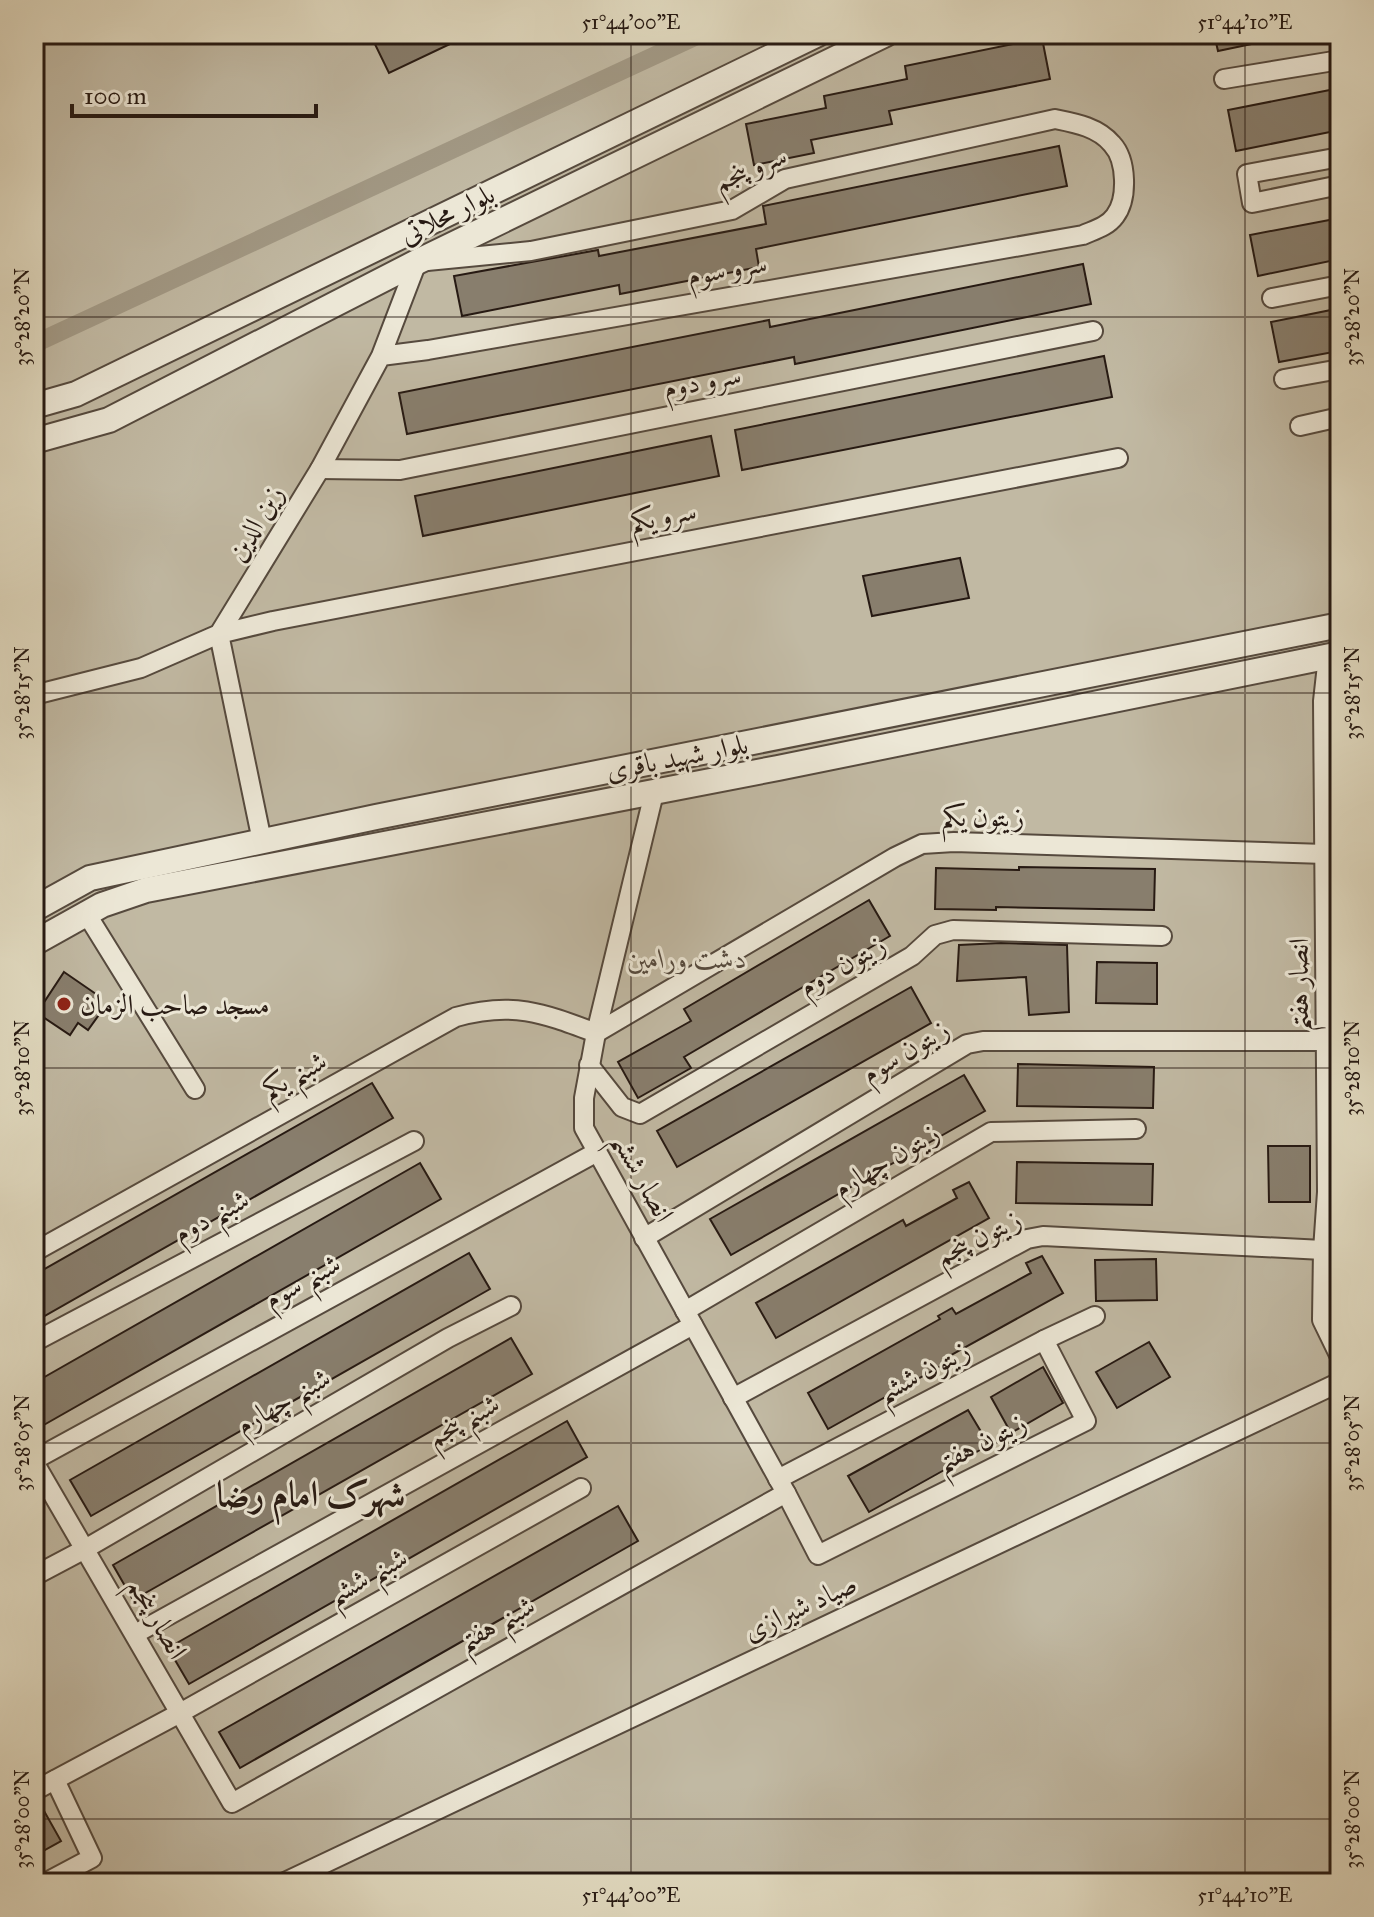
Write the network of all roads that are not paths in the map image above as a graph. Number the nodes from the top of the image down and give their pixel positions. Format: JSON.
{"nodes":[{"id":1,"x":818,"y":34,"type":"edge"},
{"id":2,"x":886,"y":34,"type":"edge"},
{"id":3,"x":1340,"y":60,"type":"edge"},
{"id":4,"x":1224,"y":79,"type":"dead end"},
{"id":5,"x":1340,"y":157,"type":"edge"},
{"id":6,"x":1340,"y":185,"type":"edge"},
{"id":7,"x":1083,"y":235,"type":"joint"},
{"id":8,"x":401,"y":236,"type":"junction"},
{"id":9,"x":417,"y":262,"type":"junction"},
{"id":10,"x":1340,"y":285,"type":"edge"},
{"id":11,"x":1272,"y":298,"type":"dead end"},
{"id":12,"x":1093,"y":331,"type":"dead end"},
{"id":13,"x":381,"y":356,"type":"junction"},
{"id":14,"x":1340,"y":369,"type":"edge"},
{"id":15,"x":1284,"y":379,"type":"dead end"},
{"id":16,"x":34,"y":406,"type":"edge"},
{"id":17,"x":1340,"y":417,"type":"edge"},
{"id":18,"x":1300,"y":426,"type":"dead end"},
{"id":19,"x":34,"y":441,"type":"edge"},
{"id":20,"x":1118,"y":458,"type":"dead end"},
{"id":21,"x":320,"y":469,"type":"junction"},
{"id":22,"x":1340,"y":625,"type":"edge"},
{"id":23,"x":219,"y":634,"type":"junction"},
{"id":24,"x":1334,"y":655,"type":"edge"},
{"id":25,"x":34,"y":695,"type":"edge"},
{"id":26,"x":1332,"y":702,"type":"edge"},
{"id":27,"x":650,"y":763,"type":"junction"},
{"id":28,"x":654,"y":793,"type":"junction"},
{"id":29,"x":262,"y":841,"type":"junction"},
{"id":30,"x":1325,"y":854,"type":"junction"},
{"id":31,"x":1332,"y":888,"type":"edge"},
{"id":32,"x":34,"y":909,"type":"edge"},
{"id":33,"x":86,"y":913,"type":"junction"},
{"id":34,"x":1162,"y":936,"type":"dead end"},
{"id":35,"x":34,"y":943,"type":"edge"},
{"id":36,"x":596,"y":1033,"type":"junction"},
{"id":37,"x":1326,"y":1041,"type":"junction"},
{"id":38,"x":589,"y":1065,"type":"junction"},
{"id":39,"x":195,"y":1089,"type":"dead end"},
{"id":40,"x":1333,"y":1096,"type":"edge"},
{"id":41,"x":1136,"y":1129,"type":"dead end"},
{"id":42,"x":414,"y":1141,"type":"dead end"},
{"id":43,"x":597,"y":1152,"type":"junction"},
{"id":44,"x":1334,"y":1192,"type":"edge"},
{"id":45,"x":644,"y":1238,"type":"junction"},
{"id":46,"x":1323,"y":1250,"type":"junction"},
{"id":47,"x":34,"y":1252,"type":"edge"},
{"id":48,"x":511,"y":1306,"type":"dead end"},
{"id":49,"x":1095,"y":1316,"type":"dead end"},
{"id":50,"x":689,"y":1318,"type":"junction"},
{"id":51,"x":1044,"y":1340,"type":"junction"},
{"id":52,"x":34,"y":1342,"type":"edge"},
{"id":53,"x":1340,"y":1357,"type":"edge"},
{"id":54,"x":1340,"y":1382,"type":"edge"},
{"id":55,"x":733,"y":1398,"type":"junction"},
{"id":56,"x":34,"y":1461,"type":"edge"},
{"id":57,"x":782,"y":1486,"type":"junction"},
{"id":58,"x":581,"y":1488,"type":"dead end"},
{"id":59,"x":85,"y":1549,"type":"junction"},
{"id":60,"x":818,"y":1555,"type":"joint"},
{"id":61,"x":34,"y":1576,"type":"edge"},
{"id":62,"x":135,"y":1634,"type":"junction"},
{"id":63,"x":180,"y":1713,"type":"junction"},
{"id":64,"x":55,"y":1780,"type":"junction"},
{"id":65,"x":34,"y":1791,"type":"edge"},
{"id":66,"x":232,"y":1803,"type":"joint"},
{"id":67,"x":45,"y":1883,"type":"edge"},
{"id":68,"x":283,"y":1883,"type":"edge"}],
"edges":[{"from":1,"to":8,"type":"street","name":"بلوار محلاتی"},
{"from":2,"to":9,"type":"street","name":"بلوار محلاتی"},
{"from":3,"to":4,"type":"street"},
{"from":5,"to":6,"type":"street"},
{"from":7,"to":9,"type":"street","name":"سرو پنجم"},
{"from":7,"to":13,"type":"street","name":"سرو سوم"},
{"from":8,"to":9,"type":"street"},
{"from":8,"to":16,"type":"street","name":"بلوار محلاتی"},
{"from":9,"to":13,"type":"street","name":"زین الدین"},
{"from":9,"to":19,"type":"street","name":"بلوار محلاتی"},
{"from":10,"to":11,"type":"street"},
{"from":12,"to":21,"type":"street","name":"سرو دوم"},
{"from":13,"to":21,"type":"street","name":"زین الدین"},
{"from":14,"to":15,"type":"street"},
{"from":17,"to":18,"type":"street"},
{"from":20,"to":23,"type":"street","name":"سرو یکم"},
{"from":21,"to":23,"type":"street","name":"زین الدین"},
{"from":22,"to":27,"type":"street","name":"بلوار شهید باقری"},
{"from":23,"to":25,"type":"street"},
{"from":23,"to":29,"type":"street"},
{"from":24,"to":26,"type":"street","name":"انصار هفتم"},
{"from":24,"to":28,"type":"street","name":"بلوار شهید باقری"},
{"from":26,"to":30,"type":"street","name":"انصار هفتم"},
{"from":27,"to":28,"type":"street"},
{"from":27,"to":29,"type":"street","name":"بلوار شهید باقری"},
{"from":28,"to":33,"type":"street","name":"بلوار شهید باقری"},
{"from":28,"to":36,"type":"street","name":"انصار ششم"},
{"from":29,"to":32,"type":"street","name":"بلوار شهید باقری"},
{"from":30,"to":31,"type":"street","name":"انصار هفتم"},
{"from":30,"to":36,"type":"street","name":"زیتون یکم"},
{"from":31,"to":37,"type":"street","name":"انصار هفتم"},
{"from":33,"to":35,"type":"street","name":"بلوار شهید باقری"},
{"from":33,"to":39,"type":"street"},
{"from":34,"to":38,"type":"street","name":"زیتون دوم"},
{"from":36,"to":38,"type":"street","name":"انصار ششم"},
{"from":36,"to":47,"type":"street","name":"شبنم یکم"},
{"from":37,"to":40,"type":"street","name":"انصار هفتم"},
{"from":37,"to":45,"type":"street","name":"زیتون سوم"},
{"from":38,"to":43,"type":"street","name":"انصار ششم"},
{"from":40,"to":44,"type":"street","name":"انصار هفتم"},
{"from":41,"to":50,"type":"street","name":"زیتون چهارم"},
{"from":42,"to":52,"type":"street","name":"شبنم دوم"},
{"from":43,"to":45,"type":"street","name":"انصار ششم"},
{"from":43,"to":56,"type":"street","name":"شبنم سوم"},
{"from":44,"to":46,"type":"street","name":"انصار هفتم"},
{"from":45,"to":50,"type":"street","name":"انصار ششم"},
{"from":46,"to":53,"type":"street","name":"انصار هفتم"},
{"from":46,"to":55,"type":"street","name":"زیتون پنجم"},
{"from":48,"to":59,"type":"street","name":"شبنم چهارم"},
{"from":49,"to":51,"type":"street","name":"زیتون ششم"},
{"from":50,"to":55,"type":"street","name":"انصار ششم"},
{"from":50,"to":62,"type":"street","name":"شبنم پنجم"},
{"from":51,"to":57,"type":"street","name":"زیتون ششم"},
{"from":51,"to":60,"type":"street","name":"زیتون هفتم"},
{"from":54,"to":68,"type":"street","name":"صیاد شیرازی"},
{"from":55,"to":57,"type":"street","name":"انصار ششم"},
{"from":56,"to":59,"type":"street","name":"انصار پنجم"},
{"from":57,"to":60,"type":"street","name":"انصار ششم"},
{"from":57,"to":66,"type":"street","name":"شبنم هفتم"},
{"from":58,"to":63,"type":"street","name":"شبنم ششم"},
{"from":59,"to":61,"type":"street","name":"شبنم چهارم"},
{"from":59,"to":62,"type":"street","name":"انصار پنجم"},
{"from":62,"to":63,"type":"street","name":"انصار پنجم"},
{"from":63,"to":64,"type":"street","name":"شبنم ششم"},
{"from":63,"to":66,"type":"street","name":"انصار پنجم"},
{"from":64,"to":65,"type":"street","name":"شبنم ششم"},
{"from":64,"to":67,"type":"street"}]}
